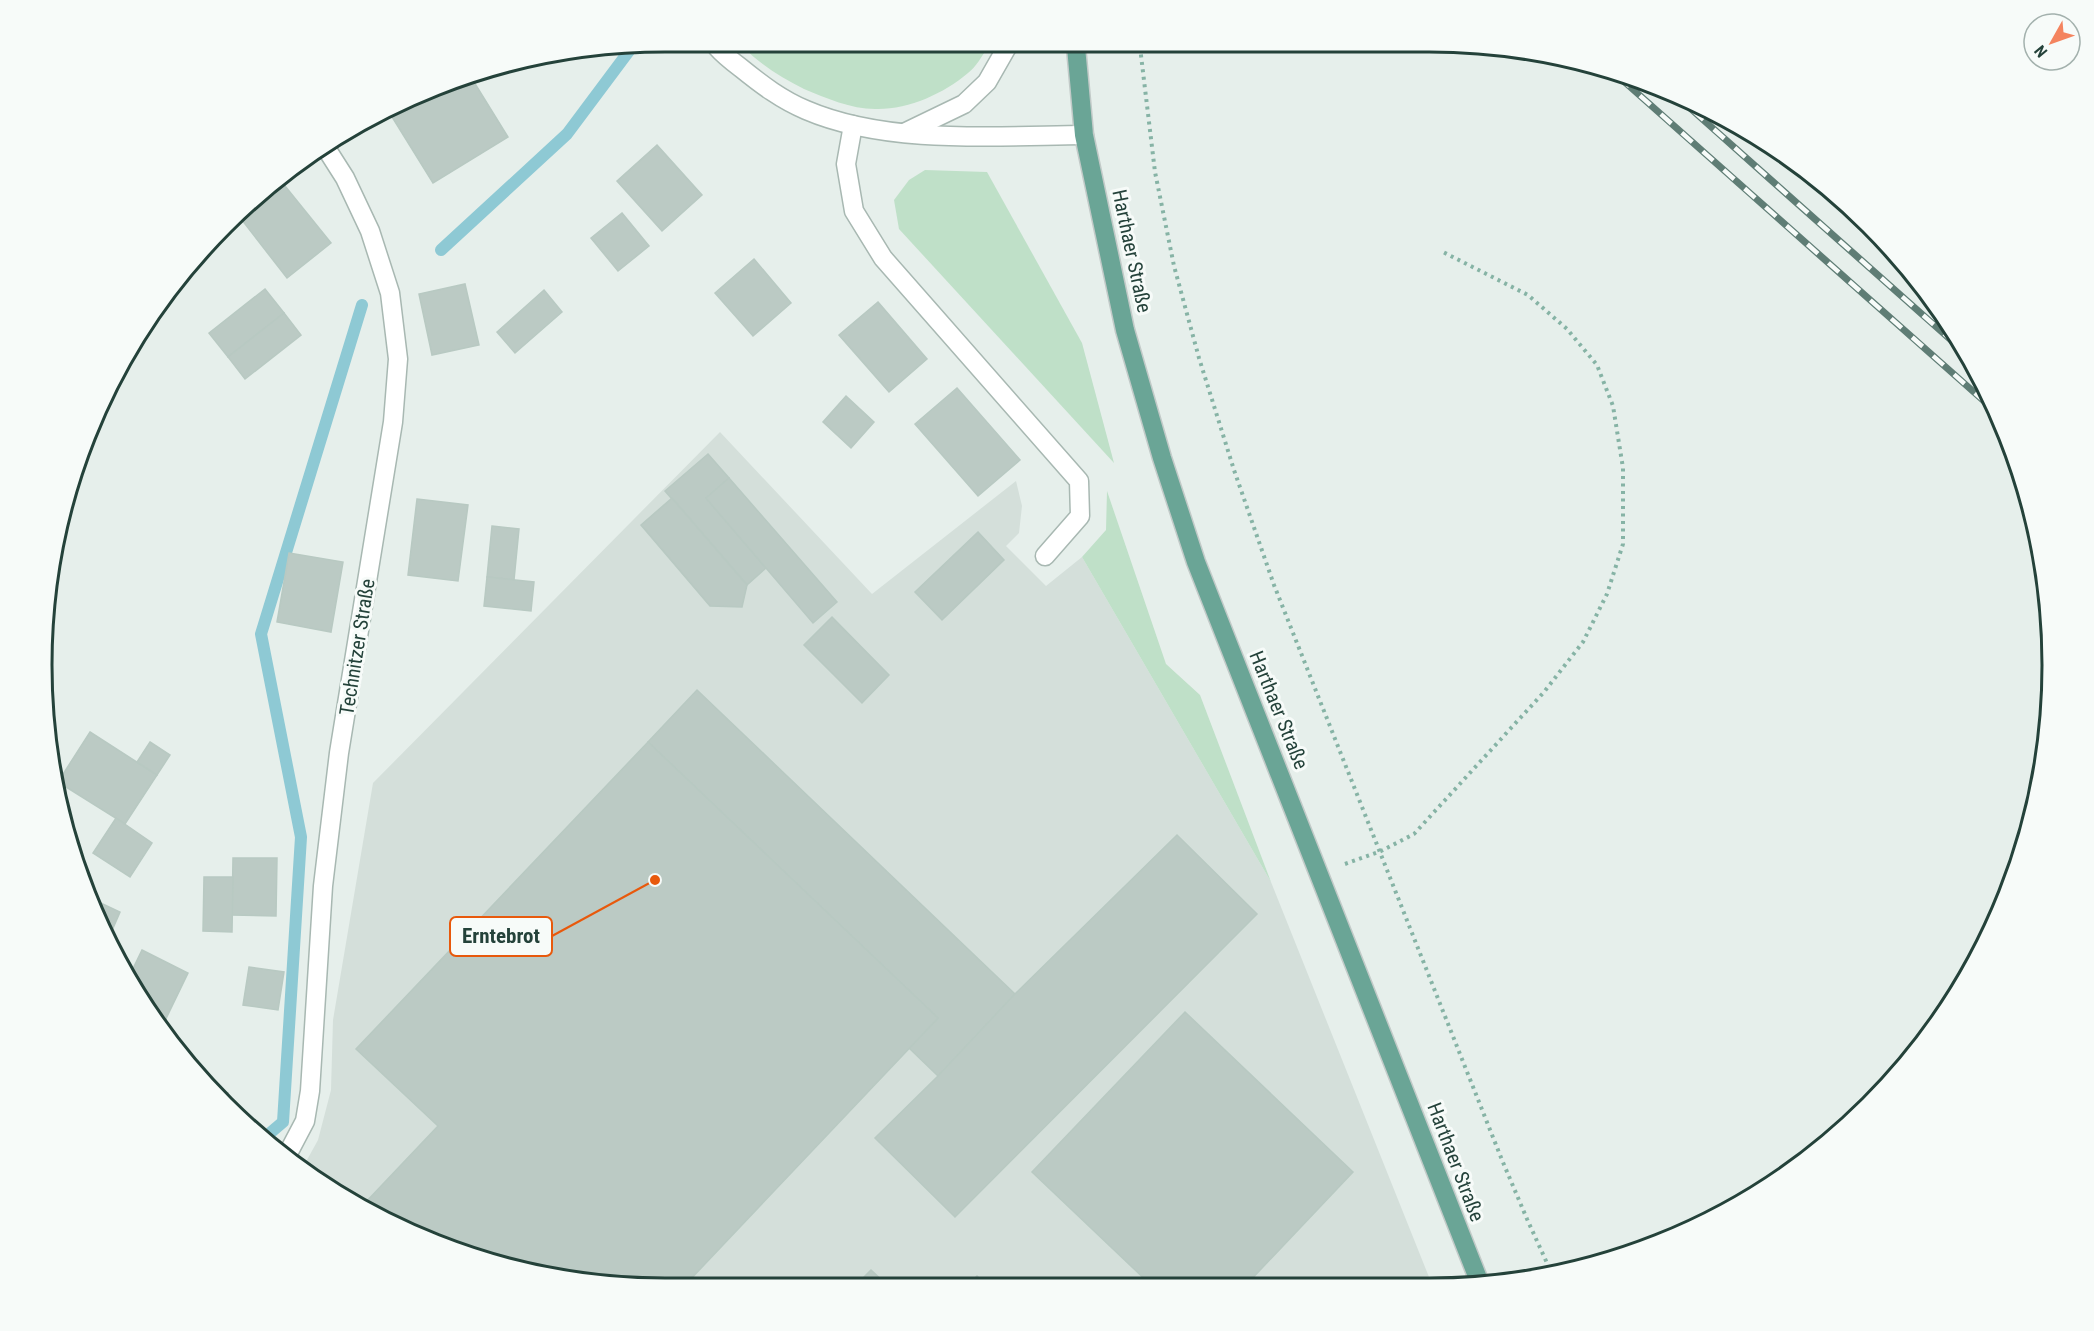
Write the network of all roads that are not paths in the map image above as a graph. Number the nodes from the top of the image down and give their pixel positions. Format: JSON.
{"nodes":[{"id":1,"x":723,"y":52,"type":"edge"},
{"id":2,"x":1004,"y":52,"type":"edge"},
{"id":3,"x":1076,"y":52,"type":"edge"},
{"id":4,"x":852,"y":126,"type":"junction"},
{"id":5,"x":904,"y":133,"type":"junction"},
{"id":6,"x":1084,"y":135,"type":"junction"},
{"id":7,"x":329,"y":153,"type":"edge"},
{"id":8,"x":1046,"y":556,"type":"dead end"},
{"id":9,"x":290,"y":1150,"type":"edge"},
{"id":10,"x":1476,"y":1276,"type":"edge"}],
"edges":[{"from":1,"to":4,"type":"street"},
{"from":2,"to":5,"type":"street"},
{"from":3,"to":6,"type":"main road","name":"Harthaer Straße"},
{"from":4,"to":5,"type":"street"},
{"from":4,"to":8,"type":"street"},
{"from":5,"to":6,"type":"street"},
{"from":6,"to":10,"type":"main road","name":"Harthaer Straße"},
{"from":7,"to":9,"type":"street","name":"Technitzer Straße"}]}
